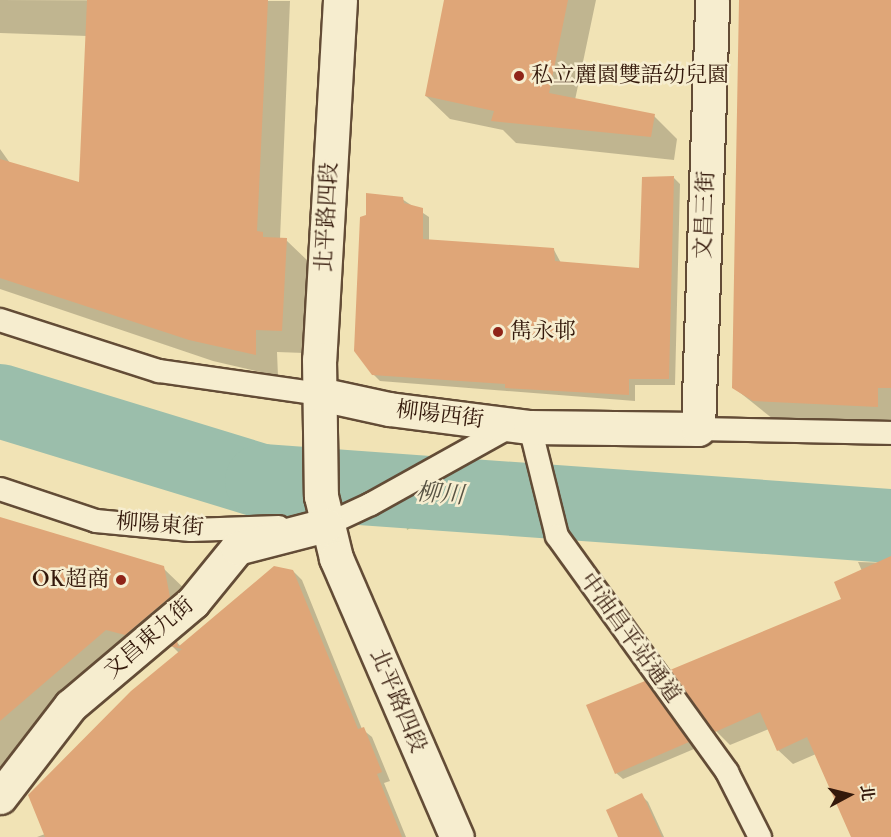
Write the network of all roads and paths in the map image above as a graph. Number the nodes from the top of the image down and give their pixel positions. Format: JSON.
{"nodes":[{"id":1,"x":340,"y":0,"type":"edge"},
{"id":2,"x":712,"y":0,"type":"edge"},
{"id":3,"x":0,"y":320,"type":"edge"},
{"id":4,"x":320,"y":394,"type":"junction"},
{"id":5,"x":521,"y":426,"type":"junction"},
{"id":6,"x":698,"y":429,"type":"junction"},
{"id":7,"x":891,"y":433,"type":"edge"},
{"id":8,"x":0,"y":489,"type":"edge"},
{"id":9,"x":323,"y":510,"type":"junction"},
{"id":10,"x":0,"y":796,"type":"edge"},
{"id":11,"x":457,"y":837,"type":"edge"},
{"id":12,"x":760,"y":837,"type":"edge"}],
"edges":[{"from":1,"to":4,"type":"street","name":"北平路四段"},
{"from":2,"to":6,"type":"street","name":"文昌三街"},
{"from":3,"to":4,"type":"lane","name":"柳陽西街"},
{"from":4,"to":5,"type":"street","name":"柳陽西街"},
{"from":4,"to":9,"type":"street","name":"北平路四段"},
{"from":5,"to":6,"type":"street","name":"柳陽西街"},
{"from":5,"to":9,"type":"lane"},
{"from":5,"to":12,"type":"lane","name":"中油昌平站通道"},
{"from":6,"to":7,"type":"lane","name":"柳陽西街"},
{"from":8,"to":9,"type":"lane","name":"柳陽東街"},
{"from":9,"to":10,"type":"street","name":"文昌東九街"},
{"from":9,"to":11,"type":"street","name":"北平路四段"}]}
